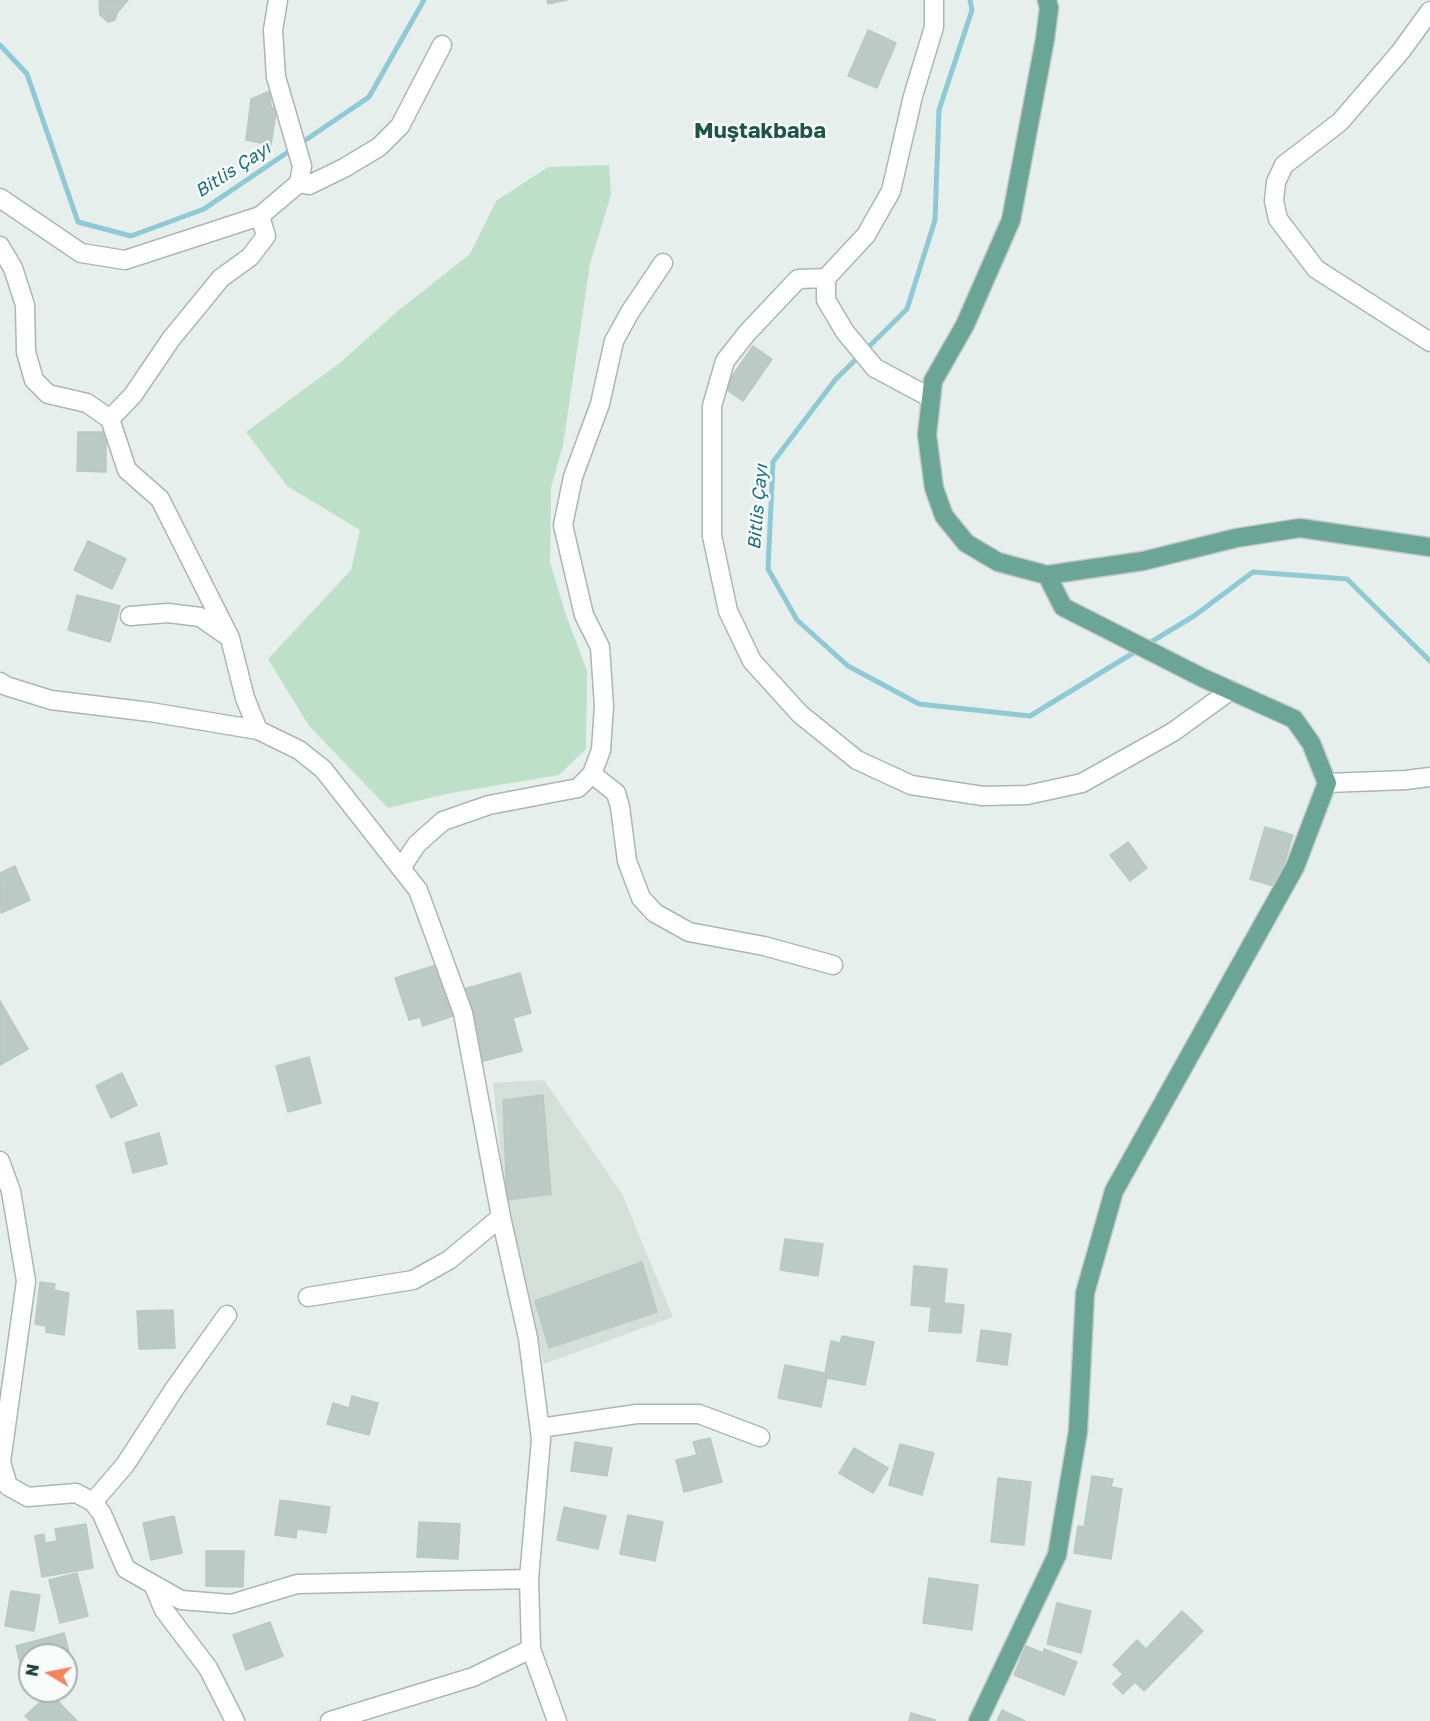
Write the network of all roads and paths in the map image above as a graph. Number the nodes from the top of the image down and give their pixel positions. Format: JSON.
{"nodes":[{"id":1,"x":278,"y":0,"type":"edge"},
{"id":2,"x":934,"y":0,"type":"edge"},
{"id":3,"x":1047,"y":0,"type":"edge"},
{"id":4,"x":1430,"y":11,"type":"edge"},
{"id":5,"x":442,"y":45,"type":"dead end"},
{"id":6,"x":301,"y":175,"type":"junction"},
{"id":7,"x":0,"y":198,"type":"edge"},
{"id":8,"x":260,"y":216,"type":"junction"},
{"id":9,"x":0,"y":246,"type":"edge"},
{"id":10,"x":663,"y":263,"type":"dead end"},
{"id":11,"x":826,"y":278,"type":"junction"},
{"id":12,"x":1430,"y":342,"type":"edge"},
{"id":13,"x":931,"y":398,"type":"junction"},
{"id":14,"x":110,"y":418,"type":"junction"},
{"id":15,"x":1430,"y":547,"type":"edge"},
{"id":16,"x":1047,"y":575,"type":"junction"},
{"id":17,"x":130,"y":616,"type":"dead end"},
{"id":18,"x":230,"y":638,"type":"junction"},
{"id":19,"x":0,"y":682,"type":"edge"},
{"id":20,"x":1231,"y":690,"type":"junction"},
{"id":21,"x":258,"y":730,"type":"junction"},
{"id":22,"x":592,"y":774,"type":"junction"},
{"id":23,"x":1430,"y":777,"type":"edge"},
{"id":24,"x":1327,"y":783,"type":"junction"},
{"id":25,"x":401,"y":868,"type":"junction"},
{"id":26,"x":833,"y":965,"type":"dead end"},
{"id":27,"x":0,"y":1161,"type":"edge"},
{"id":28,"x":501,"y":1217,"type":"junction"},
{"id":29,"x":308,"y":1297,"type":"dead end"},
{"id":30,"x":227,"y":1316,"type":"dead end"},
{"id":31,"x":540,"y":1428,"type":"junction"},
{"id":32,"x":760,"y":1437,"type":"dead end"},
{"id":33,"x":93,"y":1502,"type":"junction"},
{"id":34,"x":529,"y":1579,"type":"junction"},
{"id":35,"x":153,"y":1584,"type":"junction"},
{"id":36,"x":531,"y":1649,"type":"junction"},
{"id":37,"x":235,"y":1721,"type":"edge"},
{"id":38,"x":330,"y":1721,"type":"edge"},
{"id":39,"x":557,"y":1721,"type":"edge"},
{"id":40,"x":978,"y":1721,"type":"edge"}],
"edges":[{"from":1,"to":6,"type":"street"},
{"from":2,"to":11,"type":"street"},
{"from":3,"to":13,"type":"main road"},
{"from":4,"to":12,"type":"street"},
{"from":5,"to":6,"type":"street"},
{"from":6,"to":8,"type":"street"},
{"from":7,"to":8,"type":"street"},
{"from":8,"to":14,"type":"street"},
{"from":9,"to":14,"type":"street"},
{"from":10,"to":22,"type":"street"},
{"from":11,"to":13,"type":"street"},
{"from":11,"to":20,"type":"street"},
{"from":13,"to":16,"type":"main road"},
{"from":14,"to":18,"type":"street"},
{"from":15,"to":16,"type":"main road"},
{"from":16,"to":20,"type":"main road"},
{"from":17,"to":18,"type":"street"},
{"from":18,"to":21,"type":"street"},
{"from":19,"to":21,"type":"street"},
{"from":20,"to":24,"type":"main road"},
{"from":21,"to":25,"type":"street"},
{"from":22,"to":25,"type":"street"},
{"from":22,"to":26,"type":"street"},
{"from":23,"to":24,"type":"street"},
{"from":24,"to":40,"type":"main road"},
{"from":25,"to":28,"type":"street"},
{"from":27,"to":33,"type":"street"},
{"from":28,"to":29,"type":"street"},
{"from":28,"to":31,"type":"street"},
{"from":30,"to":33,"type":"street"},
{"from":31,"to":32,"type":"street"},
{"from":31,"to":34,"type":"street"},
{"from":33,"to":35,"type":"street"},
{"from":34,"to":35,"type":"street"},
{"from":34,"to":36,"type":"street"},
{"from":35,"to":37,"type":"street"},
{"from":36,"to":38,"type":"street"},
{"from":36,"to":39,"type":"street"}]}
